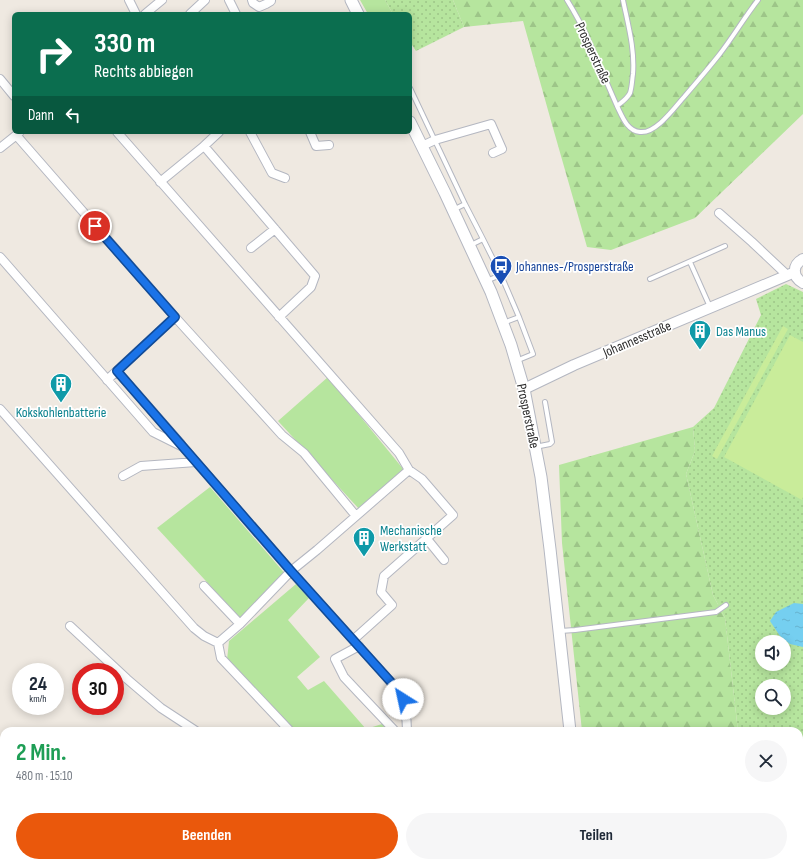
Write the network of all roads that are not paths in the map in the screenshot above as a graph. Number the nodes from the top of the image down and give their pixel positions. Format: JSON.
{"nodes":[{"id":1,"x":129,"y":0,"type":"edge"},
{"id":2,"x":162,"y":0,"type":"edge"},
{"id":3,"x":205,"y":0,"type":"edge"},
{"id":4,"x":229,"y":0,"type":"edge"},
{"id":5,"x":252,"y":0,"type":"edge"},
{"id":6,"x":271,"y":0,"type":"edge"},
{"id":7,"x":351,"y":0,"type":"edge"},
{"id":8,"x":566,"y":0,"type":"edge"},
{"id":9,"x":623,"y":0,"type":"edge"},
{"id":10,"x":758,"y":0,"type":"edge"},
{"id":11,"x":135,"y":12,"type":"edge"},
{"id":12,"x":147,"y":12,"type":"edge"},
{"id":13,"x":193,"y":12,"type":"edge"},
{"id":14,"x":235,"y":12,"type":"edge"},
{"id":15,"x":357,"y":12,"type":"edge"},
{"id":16,"x":0,"y":79,"type":"edge"},
{"id":17,"x":412,"y":92,"type":"edge"},
{"id":18,"x":12,"y":94,"type":"edge"},
{"id":19,"x":617,"y":106,"type":"junction"},
{"id":20,"x":412,"y":126,"type":"edge"},
{"id":21,"x":18,"y":134,"type":"edge"},
{"id":22,"x":118,"y":134,"type":"edge"},
{"id":23,"x":218,"y":134,"type":"edge"},
{"id":24,"x":251,"y":134,"type":"edge"},
{"id":25,"x":311,"y":134,"type":"edge"},
{"id":26,"x":435,"y":140,"type":"junction"},
{"id":27,"x":204,"y":146,"type":"junction"},
{"id":28,"x":329,"y":146,"type":"dead end"},
{"id":29,"x":422,"y":146,"type":"junction"},
{"id":30,"x":0,"y":148,"type":"edge"},
{"id":31,"x":493,"y":153,"type":"dead end"},
{"id":32,"x":285,"y":178,"type":"dead end"},
{"id":33,"x":160,"y":182,"type":"junction"},
{"id":34,"x":465,"y":204,"type":"junction"},
{"id":35,"x":453,"y":210,"type":"junction"},
{"id":36,"x":719,"y":213,"type":"dead end"},
{"id":37,"x":275,"y":229,"type":"junction"},
{"id":38,"x":483,"y":239,"type":"junction"},
{"id":39,"x":469,"y":246,"type":"junction"},
{"id":40,"x":725,"y":246,"type":"dead end"},
{"id":41,"x":251,"y":248,"type":"dead end"},
{"id":42,"x":0,"y":257,"type":"edge"},
{"id":43,"x":803,"y":259,"type":"edge"},
{"id":44,"x":690,"y":262,"type":"junction"},
{"id":45,"x":791,"y":274,"type":"junction"},
{"id":46,"x":501,"y":275,"type":"junction"},
{"id":47,"x":650,"y":279,"type":"dead end"},
{"id":48,"x":486,"y":281,"type":"junction"},
{"id":49,"x":803,"y":283,"type":"edge"},
{"id":50,"x":711,"y":308,"type":"junction"},
{"id":51,"x":175,"y":317,"type":"junction"},
{"id":52,"x":279,"y":317,"type":"junction"},
{"id":53,"x":519,"y":317,"type":"junction"},
{"id":54,"x":502,"y":324,"type":"junction"},
{"id":55,"x":515,"y":361,"type":"junction"},
{"id":56,"x":117,"y":371,"type":"junction"},
{"id":57,"x":107,"y":380,"type":"junction"},
{"id":58,"x":524,"y":388,"type":"junction"},
{"id":59,"x":545,"y":402,"type":"dead end"},
{"id":60,"x":0,"y":409,"type":"edge"},
{"id":61,"x":184,"y":447,"type":"junction"},
{"id":62,"x":535,"y":448,"type":"junction"},
{"id":63,"x":196,"y":462,"type":"junction"},
{"id":64,"x":409,"y":470,"type":"junction"},
{"id":65,"x":123,"y":476,"type":"dead end"},
{"id":66,"x":356,"y":516,"type":"junction"},
{"id":67,"x":427,"y":539,"type":"junction"},
{"id":68,"x":444,"y":560,"type":"dead end"},
{"id":69,"x":291,"y":571,"type":"junction"},
{"id":70,"x":204,"y":586,"type":"dead end"},
{"id":71,"x":726,"y":605,"type":"dead end"},
{"id":72,"x":240,"y":624,"type":"junction"},
{"id":73,"x":70,"y":626,"type":"dead end"},
{"id":74,"x":559,"y":631,"type":"junction"},
{"id":75,"x":218,"y":643,"type":"junction"},
{"id":76,"x":356,"y":643,"type":"junction"},
{"id":77,"x":190,"y":727,"type":"edge"},
{"id":78,"x":286,"y":727,"type":"edge"},
{"id":79,"x":391,"y":727,"type":"edge"},
{"id":80,"x":407,"y":727,"type":"edge"},
{"id":81,"x":570,"y":727,"type":"edge"}],
"edges":[{"from":1,"to":11,"type":"street"},
{"from":2,"to":12,"type":"street"},
{"from":3,"to":13,"type":"street"},
{"from":4,"to":14,"type":"street"},
{"from":5,"to":6,"type":"street"},
{"from":7,"to":15,"type":"main road"},
{"from":8,"to":19,"type":"lane","name":"Prosperstraße"},
{"from":9,"to":19,"type":"lane"},
{"from":10,"to":19,"type":"lane","name":"Prosperstraße"},
{"from":16,"to":18,"type":"street"},
{"from":17,"to":26,"type":"lane"},
{"from":20,"to":29,"type":"main road","name":"Prosperstraße"},
{"from":21,"to":30,"type":"street"},
{"from":21,"to":51,"type":"street"},
{"from":22,"to":33,"type":"street"},
{"from":23,"to":27,"type":"street"},
{"from":24,"to":32,"type":"street"},
{"from":25,"to":28,"type":"street"},
{"from":26,"to":29,"type":"street"},
{"from":26,"to":31,"type":"street"},
{"from":26,"to":34,"type":"lane"},
{"from":27,"to":33,"type":"street"},
{"from":27,"to":37,"type":"street"},
{"from":29,"to":35,"type":"main road","name":"Prosperstraße"},
{"from":33,"to":52,"type":"street"},
{"from":34,"to":35,"type":"lane"},
{"from":34,"to":38,"type":"lane"},
{"from":35,"to":39,"type":"main road","name":"Prosperstraße"},
{"from":36,"to":45,"type":"street"},
{"from":37,"to":41,"type":"street"},
{"from":37,"to":52,"type":"street"},
{"from":38,"to":39,"type":"lane"},
{"from":38,"to":46,"type":"lane"},
{"from":39,"to":48,"type":"main road","name":"Prosperstraße"},
{"from":40,"to":44,"type":"lane"},
{"from":42,"to":57,"type":"street"},
{"from":43,"to":45,"type":"street"},
{"from":44,"to":47,"type":"lane"},
{"from":44,"to":50,"type":"lane"},
{"from":45,"to":49,"type":"street"},
{"from":45,"to":50,"type":"street","name":"Johannesstraße"},
{"from":46,"to":48,"type":"lane"},
{"from":46,"to":53,"type":"lane"},
{"from":48,"to":54,"type":"main road","name":"Prosperstraße"},
{"from":50,"to":58,"type":"street","name":"Johannesstraße"},
{"from":51,"to":56,"type":"street"},
{"from":51,"to":66,"type":"street"},
{"from":52,"to":64,"type":"street"},
{"from":53,"to":54,"type":"lane"},
{"from":53,"to":55,"type":"lane"},
{"from":54,"to":55,"type":"main road","name":"Prosperstraße"},
{"from":55,"to":58,"type":"main road","name":"Prosperstraße"},
{"from":56,"to":57,"type":"street"},
{"from":56,"to":61,"type":"street"},
{"from":57,"to":61,"type":"street"},
{"from":58,"to":62,"type":"main road","name":"Prosperstraße"},
{"from":59,"to":62,"type":"lane"},
{"from":60,"to":75,"type":"street"},
{"from":61,"to":63,"type":"street"},
{"from":62,"to":74,"type":"main road","name":"Prosperstraße"},
{"from":63,"to":65,"type":"street"},
{"from":63,"to":69,"type":"street"},
{"from":64,"to":66,"type":"street"},
{"from":64,"to":67,"type":"street"},
{"from":66,"to":69,"type":"street"},
{"from":67,"to":68,"type":"street"},
{"from":67,"to":76,"type":"street"},
{"from":69,"to":72,"type":"street"},
{"from":69,"to":76,"type":"street"},
{"from":70,"to":72,"type":"street"},
{"from":71,"to":74,"type":"lane"},
{"from":72,"to":75,"type":"street"},
{"from":73,"to":77,"type":"street"},
{"from":74,"to":81,"type":"main road","name":"Prosperstraße"},
{"from":75,"to":78,"type":"street"},
{"from":76,"to":79,"type":"street"},
{"from":76,"to":80,"type":"street"}]}
